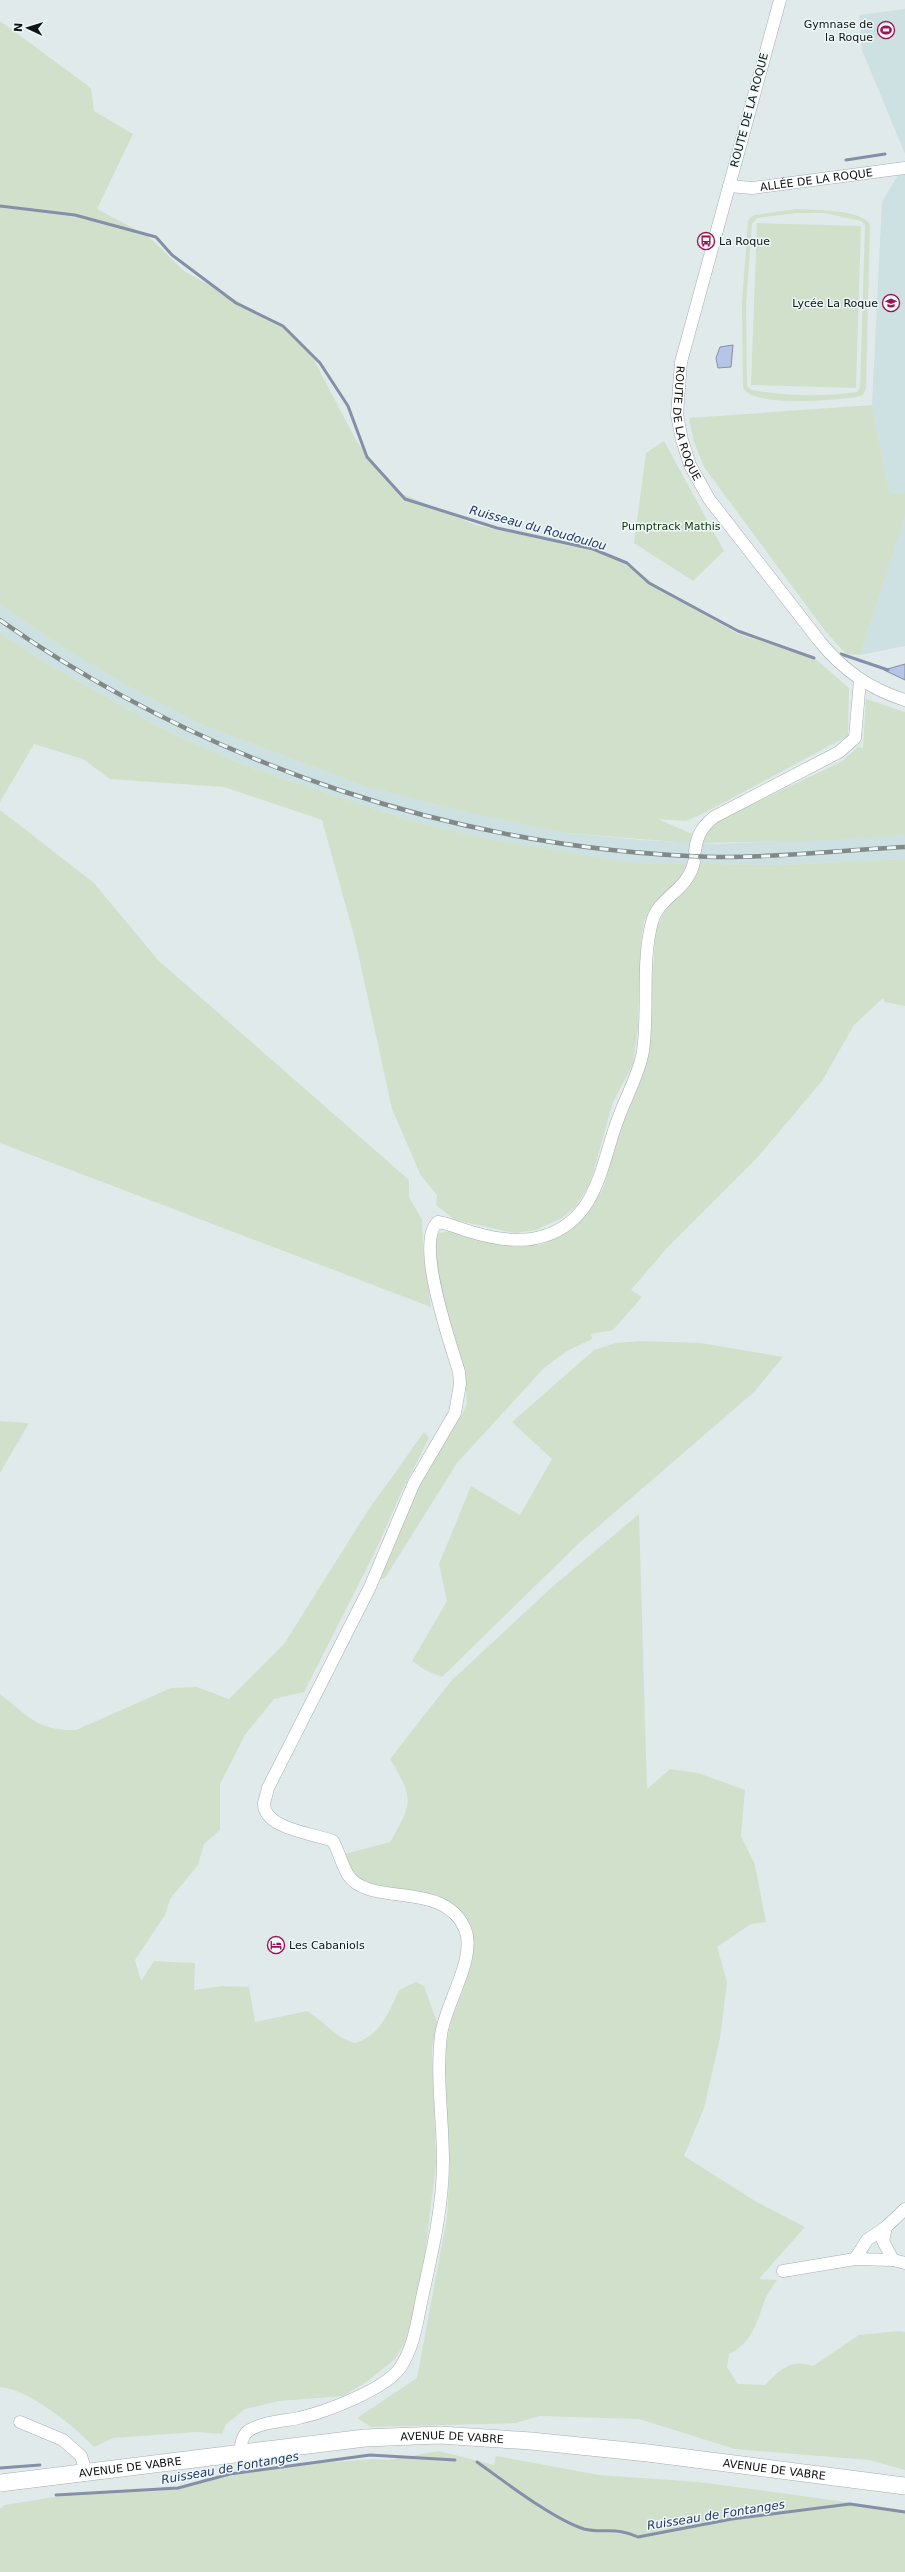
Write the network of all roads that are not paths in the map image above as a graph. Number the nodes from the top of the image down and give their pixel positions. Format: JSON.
{"nodes":[{"id":1,"x":780,"y":0,"type":"edge"},
{"id":2,"x":905,"y":168,"type":"edge"},
{"id":3,"x":729,"y":186,"type":"junction"},
{"id":4,"x":860,"y":680,"type":"junction"},
{"id":5,"x":905,"y":700,"type":"edge"},
{"id":6,"x":905,"y":2209,"type":"edge"},
{"id":7,"x":886,"y":2227,"type":"junction"},
{"id":8,"x":855,"y":2259,"type":"junction"},
{"id":9,"x":893,"y":2260,"type":"junction"},
{"id":10,"x":905,"y":2263,"type":"edge"},
{"id":11,"x":783,"y":2271,"type":"dead end"},
{"id":12,"x":20,"y":2422,"type":"dead end"},
{"id":13,"x":241,"y":2454,"type":"junction"},
{"id":14,"x":86,"y":2472,"type":"junction"},
{"id":15,"x":0,"y":2483,"type":"edge"},
{"id":16,"x":905,"y":2486,"type":"edge"}],
"edges":[{"from":1,"to":3,"type":"street","name":"ROUTE DE LA ROQUE"},
{"from":2,"to":3,"type":"street","name":"ALLÉE DE LA ROQUE"},
{"from":3,"to":4,"type":"street","name":"ROUTE DE LA ROQUE"},
{"from":4,"to":5,"type":"street","name":"ROUTE DE LA ROQUE"},
{"from":4,"to":13,"type":"street"},
{"from":6,"to":7,"type":"street"},
{"from":7,"to":8,"type":"street"},
{"from":7,"to":9,"type":"street"},
{"from":8,"to":9,"type":"street"},
{"from":8,"to":11,"type":"street"},
{"from":9,"to":10,"type":"street"},
{"from":12,"to":14,"type":"street"},
{"from":13,"to":14,"type":"main road","name":"AVENUE DE VABRE"},
{"from":13,"to":16,"type":"main road","name":"AVENUE DE VABRE"},
{"from":14,"to":15,"type":"main road","name":"AVENUE DE VABRE"}]}
